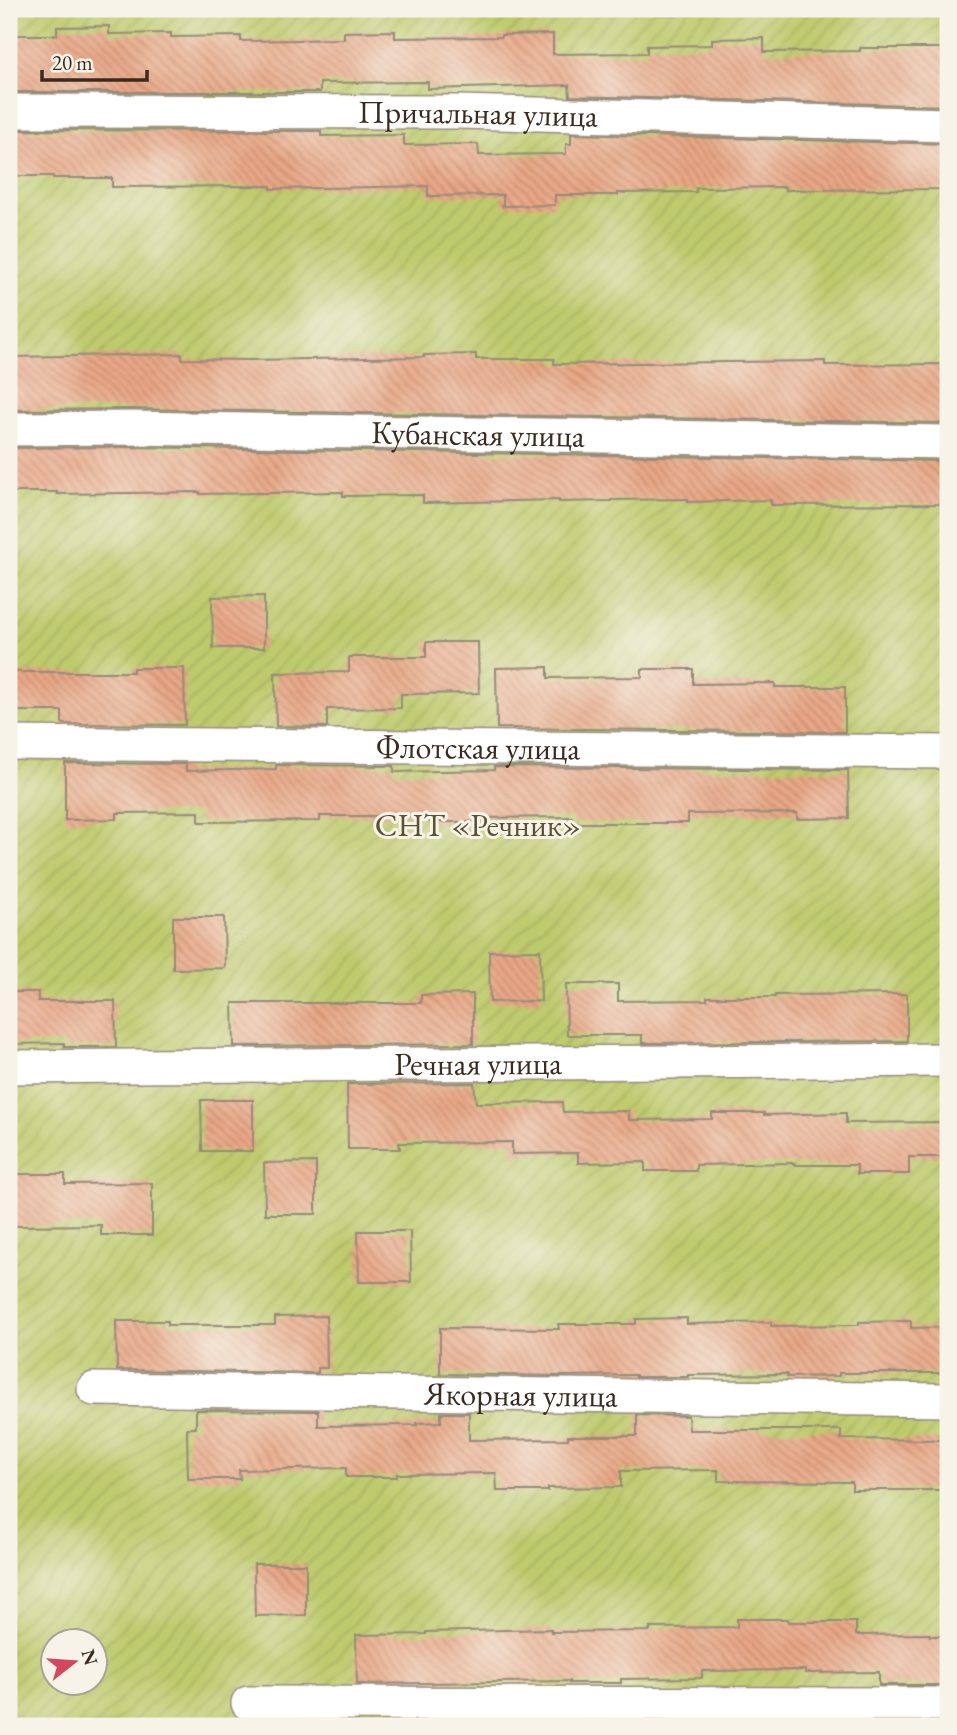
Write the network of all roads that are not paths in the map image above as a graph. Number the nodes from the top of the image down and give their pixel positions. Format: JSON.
{"nodes":[{"id":1,"x":9,"y":111,"type":"edge"},
{"id":2,"x":948,"y":125,"type":"edge"},
{"id":3,"x":9,"y":429,"type":"edge"},
{"id":4,"x":948,"y":442,"type":"edge"},
{"id":5,"x":9,"y":743,"type":"edge"},
{"id":6,"x":948,"y":751,"type":"edge"},
{"id":7,"x":948,"y":1059,"type":"edge"},
{"id":8,"x":9,"y":1067,"type":"edge"},
{"id":9,"x":94,"y":1389,"type":"dead end"},
{"id":10,"x":948,"y":1400,"type":"edge"},
{"id":11,"x":248,"y":1703,"type":"dead end"},
{"id":12,"x":948,"y":1704,"type":"edge"}],
"edges":[{"from":1,"to":2,"type":"street","name":"Причальная улица"},
{"from":3,"to":4,"type":"street","name":"Кубанская улица"},
{"from":5,"to":6,"type":"street","name":"Флотская улица"},
{"from":7,"to":8,"type":"street","name":"Речная улица"},
{"from":9,"to":10,"type":"street","name":"Якорная улица"},
{"from":11,"to":12,"type":"street"}]}
